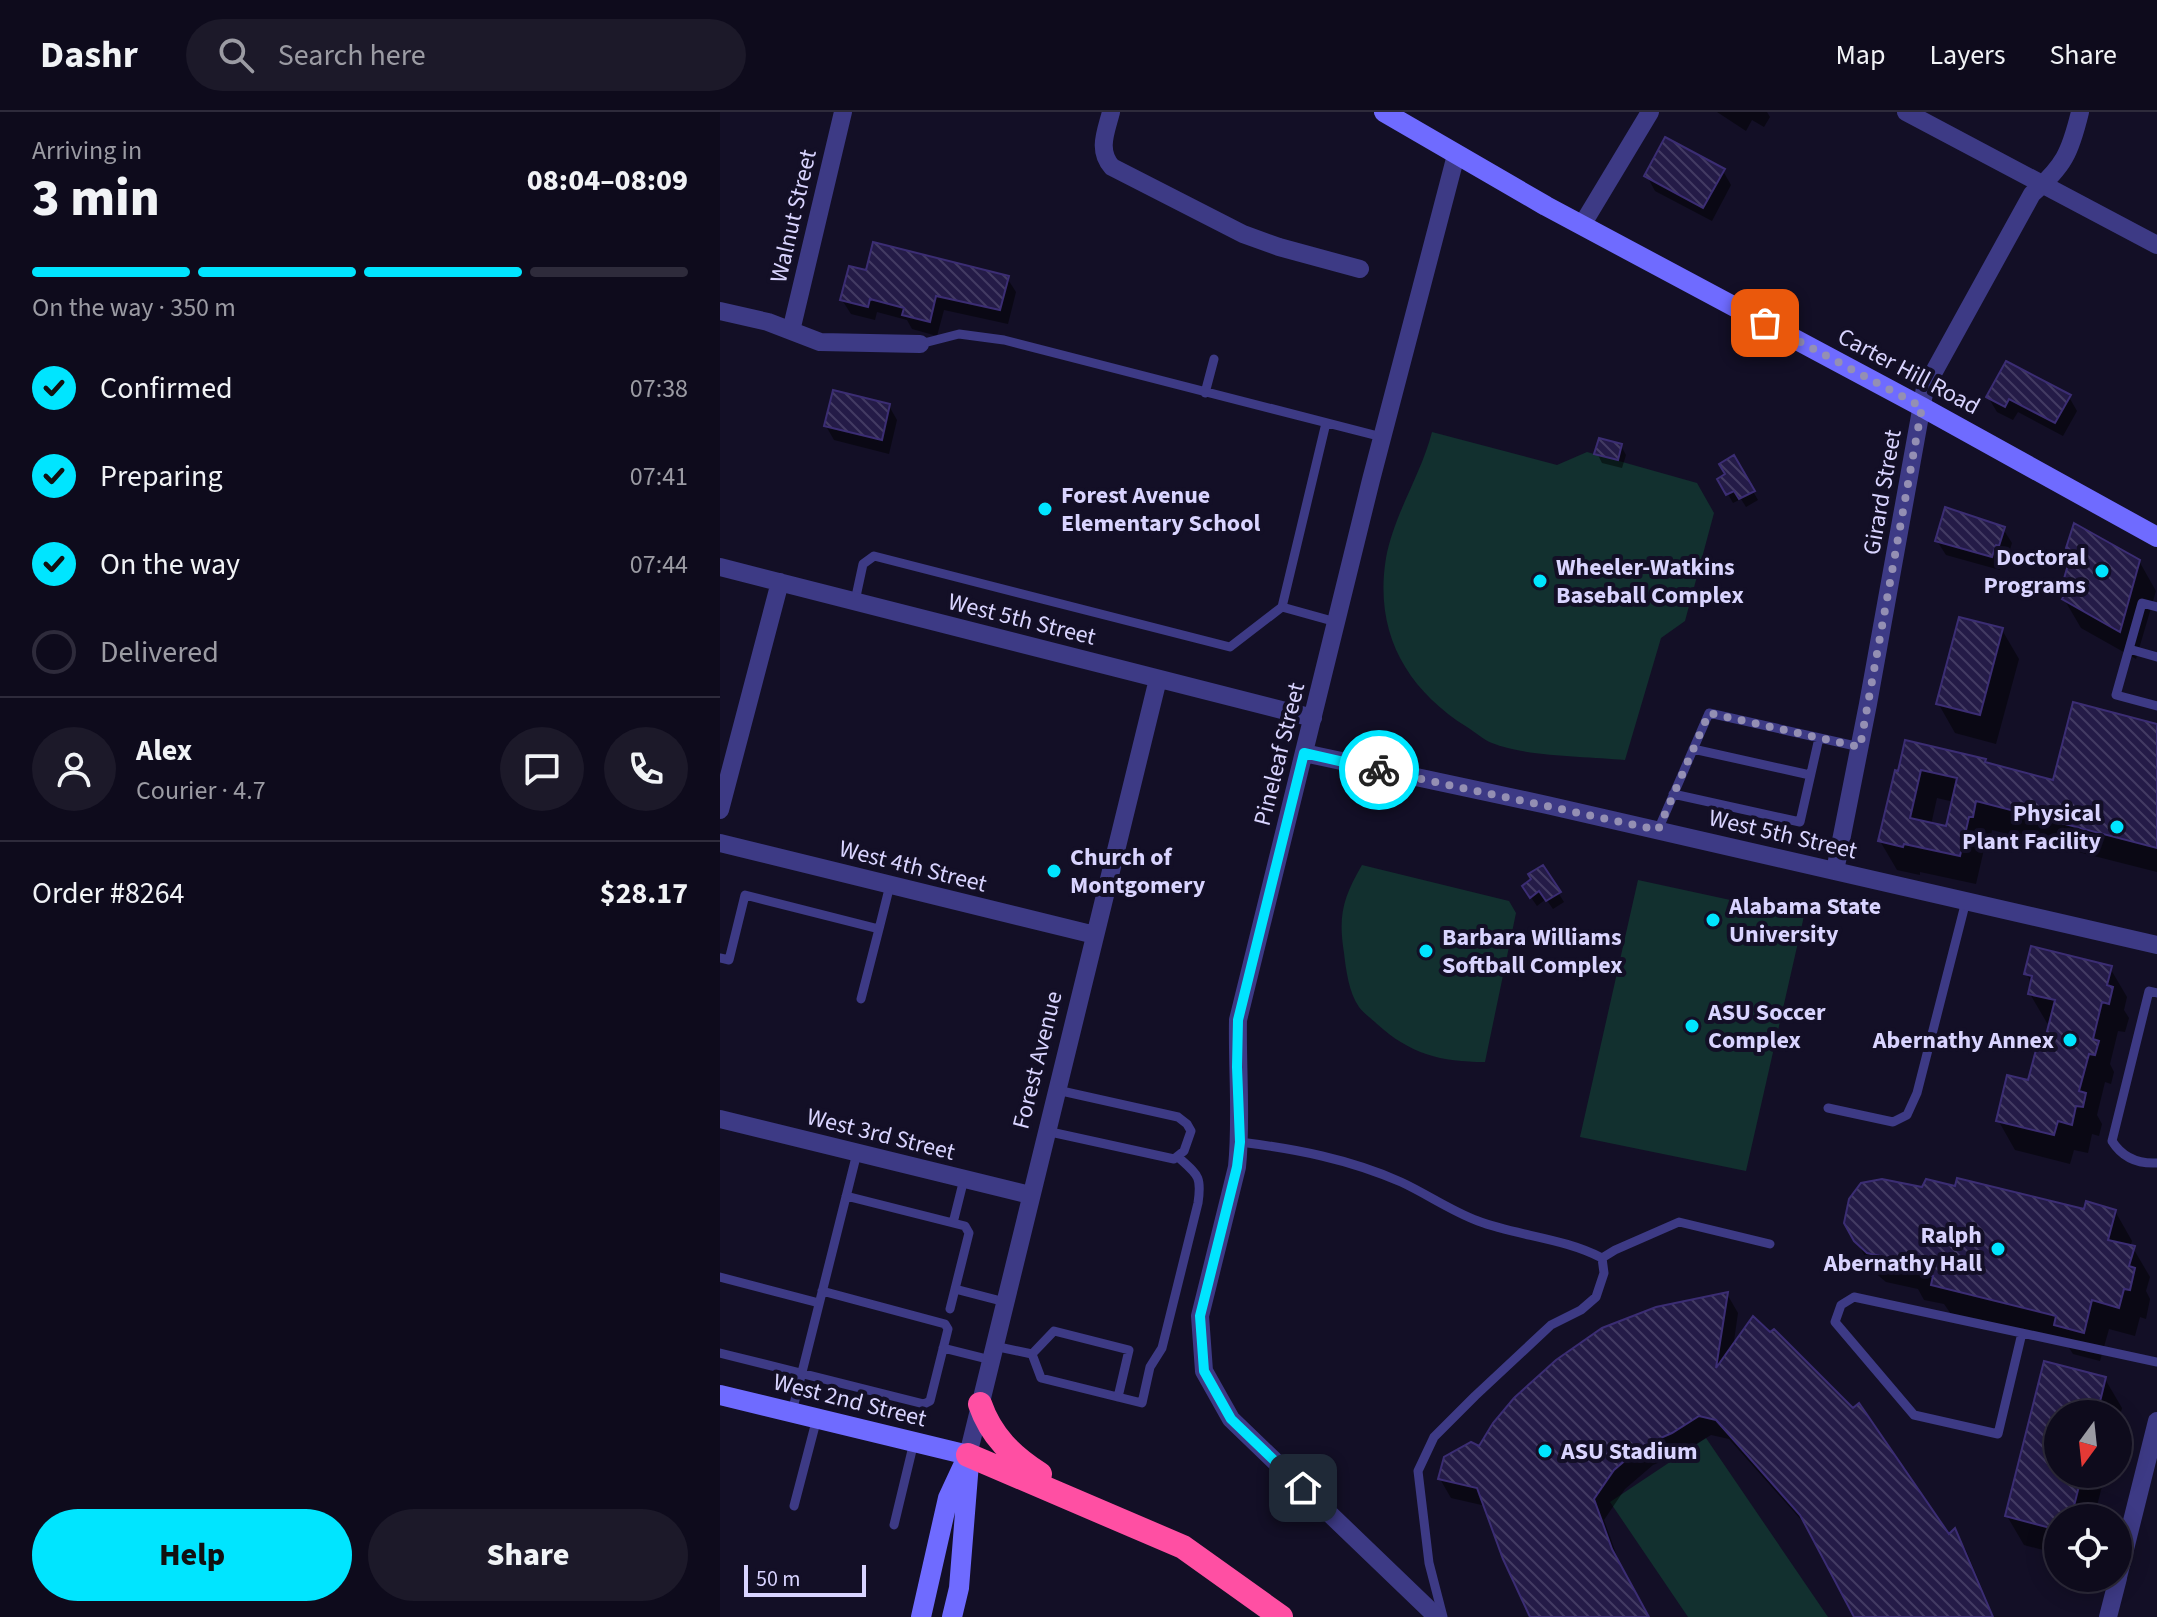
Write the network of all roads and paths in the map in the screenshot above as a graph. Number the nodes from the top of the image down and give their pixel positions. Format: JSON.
{"nodes":[{"id":1,"x":843,"y":112,"type":"edge"},
{"id":2,"x":1111,"y":112,"type":"edge"},
{"id":3,"x":1384,"y":112,"type":"edge"},
{"id":4,"x":1650,"y":112,"type":"edge"},
{"id":5,"x":1906,"y":112,"type":"edge"},
{"id":6,"x":2080,"y":112,"type":"edge"},
{"id":7,"x":1456,"y":155,"type":"junction"},
{"id":8,"x":2044,"y":183,"type":"junction"},
{"id":9,"x":1582,"y":225,"type":"junction"},
{"id":10,"x":2157,"y":245,"type":"edge"},
{"id":11,"x":1360,"y":269,"type":"dead end"},
{"id":12,"x":720,"y":311,"type":"edge"},
{"id":13,"x":791,"y":331,"type":"junction"},
{"id":14,"x":920,"y":344,"type":"joint"},
{"id":15,"x":1214,"y":359,"type":"dead end"},
{"id":16,"x":1205,"y":393,"type":"junction"},
{"id":17,"x":1922,"y":407,"type":"junction"},
{"id":18,"x":1326,"y":423,"type":"junction"},
{"id":19,"x":1382,"y":437,"type":"junction"},
{"id":20,"x":2157,"y":537,"type":"edge"},
{"id":21,"x":720,"y":567,"type":"edge"},
{"id":22,"x":780,"y":582,"type":"junction"},
{"id":23,"x":855,"y":601,"type":"junction"},
{"id":24,"x":1282,"y":607,"type":"junction"},
{"id":25,"x":2157,"y":607,"type":"edge"},
{"id":26,"x":1336,"y":622,"type":"junction"},
{"id":27,"x":2129,"y":649,"type":"junction"},
{"id":28,"x":2157,"y":657,"type":"edge"},
{"id":29,"x":1158,"y":679,"type":"junction"},
{"id":30,"x":2157,"y":706,"type":"edge"},
{"id":31,"x":1313,"y":718,"type":"junction"},
{"id":32,"x":1819,"y":738,"type":"junction"},
{"id":33,"x":1860,"y":747,"type":"junction"},
{"id":34,"x":1693,"y":749,"type":"junction"},
{"id":35,"x":1304,"y":753,"type":"junction"},
{"id":36,"x":1810,"y":775,"type":"junction"},
{"id":37,"x":1673,"y":794,"type":"junction"},
{"id":38,"x":720,"y":810,"type":"edge"},
{"id":39,"x":1658,"y":830,"type":"junction"},
{"id":40,"x":720,"y":843,"type":"edge"},
{"id":41,"x":1835,"y":871,"type":"junction"},
{"id":42,"x":890,"y":885,"type":"junction"},
{"id":43,"x":1966,"y":901,"type":"junction"},
{"id":44,"x":879,"y":929,"type":"junction"},
{"id":45,"x":1095,"y":935,"type":"junction"},
{"id":46,"x":2157,"y":945,"type":"edge"},
{"id":47,"x":720,"y":958,"type":"edge"},
{"id":48,"x":2157,"y":993,"type":"edge"},
{"id":49,"x":861,"y":999,"type":"dead end"},
{"id":50,"x":1057,"y":1090,"type":"junction"},
{"id":51,"x":1828,"y":1108,"type":"dead end"},
{"id":52,"x":720,"y":1119,"type":"edge"},
{"id":53,"x":1046,"y":1131,"type":"junction"},
{"id":54,"x":1240,"y":1142,"type":"junction"},
{"id":55,"x":857,"y":1153,"type":"junction"},
{"id":56,"x":1178,"y":1157,"type":"junction"},
{"id":57,"x":2157,"y":1163,"type":"edge"},
{"id":58,"x":964,"y":1179,"type":"junction"},
{"id":59,"x":1030,"y":1195,"type":"junction"},
{"id":60,"x":846,"y":1196,"type":"junction"},
{"id":61,"x":953,"y":1223,"type":"junction"},
{"id":62,"x":1770,"y":1244,"type":"dead end"},
{"id":63,"x":1602,"y":1258,"type":"junction"},
{"id":64,"x":720,"y":1277,"type":"edge"},
{"id":65,"x":955,"y":1289,"type":"junction"},
{"id":66,"x":822,"y":1291,"type":"junction"},
{"id":67,"x":1005,"y":1302,"type":"junction"},
{"id":68,"x":819,"y":1303,"type":"junction"},
{"id":69,"x":950,"y":1309,"type":"dead end"},
{"id":70,"x":2022,"y":1333,"type":"junction"},
{"id":71,"x":943,"y":1348,"type":"junction"},
{"id":72,"x":720,"y":1353,"type":"edge"},
{"id":73,"x":993,"y":1353,"type":"junction"},
{"id":74,"x":1032,"y":1354,"type":"junction"},
{"id":75,"x":2157,"y":1362,"type":"edge"},
{"id":76,"x":801,"y":1375,"type":"junction"},
{"id":77,"x":720,"y":1395,"type":"edge"},
{"id":78,"x":1118,"y":1397,"type":"junction"},
{"id":79,"x":980,"y":1404,"type":"junction"},
{"id":80,"x":792,"y":1412,"type":"junction"},
{"id":81,"x":817,"y":1418,"type":"junction"},
{"id":82,"x":2157,"y":1421,"type":"edge"},
{"id":83,"x":914,"y":1442,"type":"junction"},
{"id":84,"x":968,"y":1455,"type":"junction"},
{"id":85,"x":1085,"y":1504,"type":"junction"},
{"id":86,"x":794,"y":1506,"type":"dead end"},
{"id":87,"x":2132,"y":1521,"type":"edge"},
{"id":88,"x":894,"y":1525,"type":"dead end"},
{"id":89,"x":2114,"y":1592,"type":"edge"},
{"id":90,"x":921,"y":1617,"type":"edge"},
{"id":91,"x":952,"y":1617,"type":"edge"},
{"id":92,"x":1281,"y":1617,"type":"edge"},
{"id":93,"x":1437,"y":1617,"type":"edge"},
{"id":94,"x":1443,"y":1617,"type":"edge"},
{"id":95,"x":2108,"y":1617,"type":"edge"}],
"edges":[{"from":1,"to":13,"type":"street","name":"Walnut Street"},
{"from":2,"to":11,"type":"street"},
{"from":3,"to":7,"type":"main road","name":"Carter Hill Road"},
{"from":4,"to":9,"type":"street"},
{"from":5,"to":8,"type":"street"},
{"from":6,"to":8,"type":"street","name":"Girard Street"},
{"from":7,"to":9,"type":"main road","name":"Carter Hill Road"},
{"from":7,"to":19,"type":"street","name":"Pineleaf Street"},
{"from":8,"to":10,"type":"street"},
{"from":8,"to":17,"type":"street","name":"Girard Street"},
{"from":9,"to":17,"type":"main road","name":"Carter Hill Road"},
{"from":12,"to":13,"type":"street"},
{"from":13,"to":14,"type":"street"},
{"from":14,"to":16,"type":"lane"},
{"from":15,"to":16,"type":"lane"},
{"from":16,"to":18,"type":"lane"},
{"from":17,"to":20,"type":"main road","name":"Carter Hill Road"},
{"from":17,"to":33,"type":"street","name":"Girard Street"},
{"from":18,"to":19,"type":"lane"},
{"from":18,"to":24,"type":"lane"},
{"from":19,"to":26,"type":"street","name":"Pineleaf Street"},
{"from":21,"to":22,"type":"street","name":"West 5th Street"},
{"from":22,"to":23,"type":"street","name":"West 5th Street"},
{"from":22,"to":38,"type":"street"},
{"from":23,"to":24,"type":"lane"},
{"from":23,"to":29,"type":"street","name":"West 5th Street"},
{"from":24,"to":26,"type":"lane"},
{"from":25,"to":27,"type":"lane"},
{"from":26,"to":31,"type":"street","name":"Pineleaf Street"},
{"from":27,"to":28,"type":"lane"},
{"from":27,"to":30,"type":"lane"},
{"from":29,"to":31,"type":"street","name":"West 5th Street"},
{"from":29,"to":45,"type":"street","name":"Forest Avenue"},
{"from":31,"to":35,"type":"street","name":"Pineleaf Street"},
{"from":32,"to":33,"type":"lane"},
{"from":32,"to":34,"type":"lane"},
{"from":32,"to":36,"type":"lane"},
{"from":33,"to":41,"type":"street","name":"Girard Street"},
{"from":34,"to":36,"type":"lane"},
{"from":34,"to":37,"type":"lane"},
{"from":35,"to":39,"type":"street","name":"West 5th Street"},
{"from":35,"to":54,"type":"street","name":"Pineleaf Street"},
{"from":36,"to":37,"type":"lane"},
{"from":37,"to":39,"type":"lane"},
{"from":39,"to":41,"type":"street","name":"West 5th Street"},
{"from":40,"to":42,"type":"street","name":"West 4th Street"},
{"from":41,"to":43,"type":"street","name":"West 5th Street"},
{"from":42,"to":44,"type":"lane"},
{"from":42,"to":45,"type":"street","name":"West 4th Street"},
{"from":43,"to":46,"type":"street","name":"West 5th Street"},
{"from":43,"to":51,"type":"lane"},
{"from":44,"to":47,"type":"lane"},
{"from":44,"to":49,"type":"lane"},
{"from":45,"to":50,"type":"street","name":"Forest Avenue"},
{"from":48,"to":57,"type":"lane"},
{"from":50,"to":53,"type":"street","name":"Forest Avenue"},
{"from":50,"to":56,"type":"lane"},
{"from":52,"to":55,"type":"street","name":"West 3rd Street"},
{"from":53,"to":56,"type":"lane"},
{"from":53,"to":59,"type":"street","name":"Forest Avenue"},
{"from":54,"to":63,"type":"lane"},
{"from":54,"to":93,"type":"street","name":"Pineleaf Street"},
{"from":55,"to":58,"type":"street","name":"West 3rd Street"},
{"from":55,"to":60,"type":"lane"},
{"from":56,"to":78,"type":"lane"},
{"from":58,"to":59,"type":"street","name":"West 3rd Street"},
{"from":58,"to":61,"type":"lane"},
{"from":59,"to":67,"type":"street","name":"Forest Avenue"},
{"from":60,"to":61,"type":"lane"},
{"from":60,"to":66,"type":"lane"},
{"from":61,"to":65,"type":"lane"},
{"from":62,"to":63,"type":"lane"},
{"from":63,"to":94,"type":"lane"},
{"from":64,"to":68,"type":"lane"},
{"from":65,"to":67,"type":"lane"},
{"from":65,"to":69,"type":"lane"},
{"from":66,"to":68,"type":"lane"},
{"from":66,"to":71,"type":"lane"},
{"from":67,"to":73,"type":"street","name":"Forest Avenue"},
{"from":68,"to":76,"type":"lane"},
{"from":70,"to":70,"type":"lane"},
{"from":70,"to":75,"type":"lane"},
{"from":71,"to":73,"type":"lane"},
{"from":71,"to":76,"type":"lane"},
{"from":72,"to":76,"type":"lane"},
{"from":73,"to":74,"type":"lane"},
{"from":73,"to":79,"type":"street","name":"Forest Avenue"},
{"from":74,"to":78,"type":"lane"},
{"from":74,"to":78,"type":"lane"},
{"from":76,"to":80,"type":"lane"},
{"from":77,"to":80,"type":"main road","name":"West 2nd Street"},
{"from":79,"to":84,"type":"street","name":"Forest Avenue"},
{"from":79,"to":85,"type":"highway"},
{"from":80,"to":81,"type":"main road","name":"West 2nd Street"},
{"from":81,"to":83,"type":"main road","name":"West 2nd Street"},
{"from":81,"to":86,"type":"lane"},
{"from":82,"to":87,"type":"street"},
{"from":83,"to":84,"type":"main road","name":"West 2nd Street"},
{"from":83,"to":88,"type":"lane"},
{"from":84,"to":85,"type":"highway"},
{"from":84,"to":90,"type":"main road","name":"Forest Avenue"},
{"from":84,"to":91,"type":"main road","name":"Forest Avenue"},
{"from":85,"to":92,"type":"highway"},
{"from":89,"to":95,"type":"street"}]}
